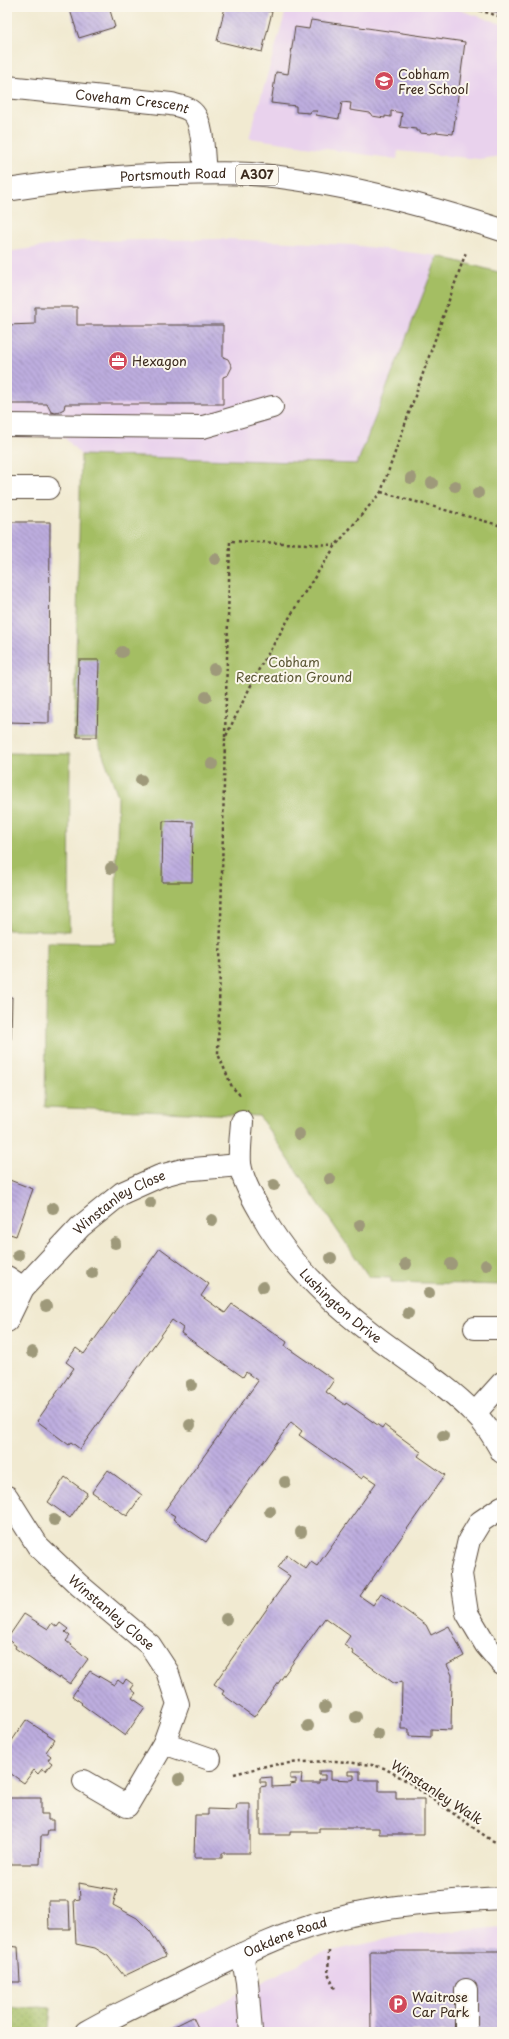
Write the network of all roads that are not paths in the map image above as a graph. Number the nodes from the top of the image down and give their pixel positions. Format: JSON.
{"nodes":[{"id":1,"x":7,"y":87,"type":"edge"},
{"id":2,"x":205,"y":173,"type":"junction"},
{"id":3,"x":7,"y":190,"type":"edge"},
{"id":4,"x":502,"y":230,"type":"edge"},
{"id":5,"x":272,"y":407,"type":"dead end"},
{"id":6,"x":7,"y":425,"type":"edge"},
{"id":7,"x":7,"y":488,"type":"edge"},
{"id":8,"x":48,"y":488,"type":"dead end"},
{"id":9,"x":242,"y":1122,"type":"road end"},
{"id":10,"x":240,"y":1165,"type":"junction"},
{"id":11,"x":15,"y":1282,"type":"edge"},
{"id":12,"x":7,"y":1321,"type":"edge"},
{"id":13,"x":475,"y":1328,"type":"dead end"},
{"id":14,"x":502,"y":1328,"type":"edge"},
{"id":15,"x":502,"y":1383,"type":"edge"},
{"id":16,"x":475,"y":1413,"type":"junction"},
{"id":17,"x":502,"y":1452,"type":"edge"},
{"id":18,"x":7,"y":1497,"type":"edge"},
{"id":19,"x":502,"y":1507,"type":"edge"},
{"id":20,"x":15,"y":1527,"type":"edge"},
{"id":21,"x":502,"y":1664,"type":"edge"},
{"id":22,"x":164,"y":1743,"type":"junction"},
{"id":23,"x":210,"y":1759,"type":"road end"},
{"id":24,"x":84,"y":1780,"type":"dead end"},
{"id":25,"x":502,"y":1898,"type":"edge"},
{"id":26,"x":242,"y":1954,"type":"junction"},
{"id":27,"x":466,"y":1990,"type":"dead end"},
{"id":28,"x":86,"y":2032,"type":"edge"},
{"id":29,"x":251,"y":2032,"type":"edge"},
{"id":30,"x":466,"y":2032,"type":"edge"}],
"edges":[{"from":1,"to":2,"type":"street","name":"Coveham Crescent"},
{"from":2,"to":3,"type":"street","name":"Portsmouth Road","number":"A307"},
{"from":2,"to":4,"type":"street","name":"Portsmouth Road","number":"A307"},
{"from":5,"to":6,"type":"street"},
{"from":7,"to":8,"type":"street"},
{"from":9,"to":10,"type":"street","name":"Lushington Drive"},
{"from":10,"to":11,"type":"street","name":"Winstanley Close"},
{"from":10,"to":16,"type":"street","name":"Lushington Drive"},
{"from":11,"to":12,"type":"street","name":"Winstanley Close"},
{"from":13,"to":14,"type":"street"},
{"from":15,"to":16,"type":"street"},
{"from":16,"to":17,"type":"street","name":"Lushington Drive"},
{"from":18,"to":20,"type":"street","name":"Winstanley Close"},
{"from":19,"to":21,"type":"street"},
{"from":20,"to":22,"type":"street","name":"Winstanley Close"},
{"from":22,"to":23,"type":"street"},
{"from":22,"to":24,"type":"street","name":"Winstanley Close"},
{"from":25,"to":26,"type":"street","name":"Oakdene Road"},
{"from":26,"to":28,"type":"street","name":"Oakdene Road"},
{"from":26,"to":29,"type":"street"},
{"from":27,"to":30,"type":"street"}]}
